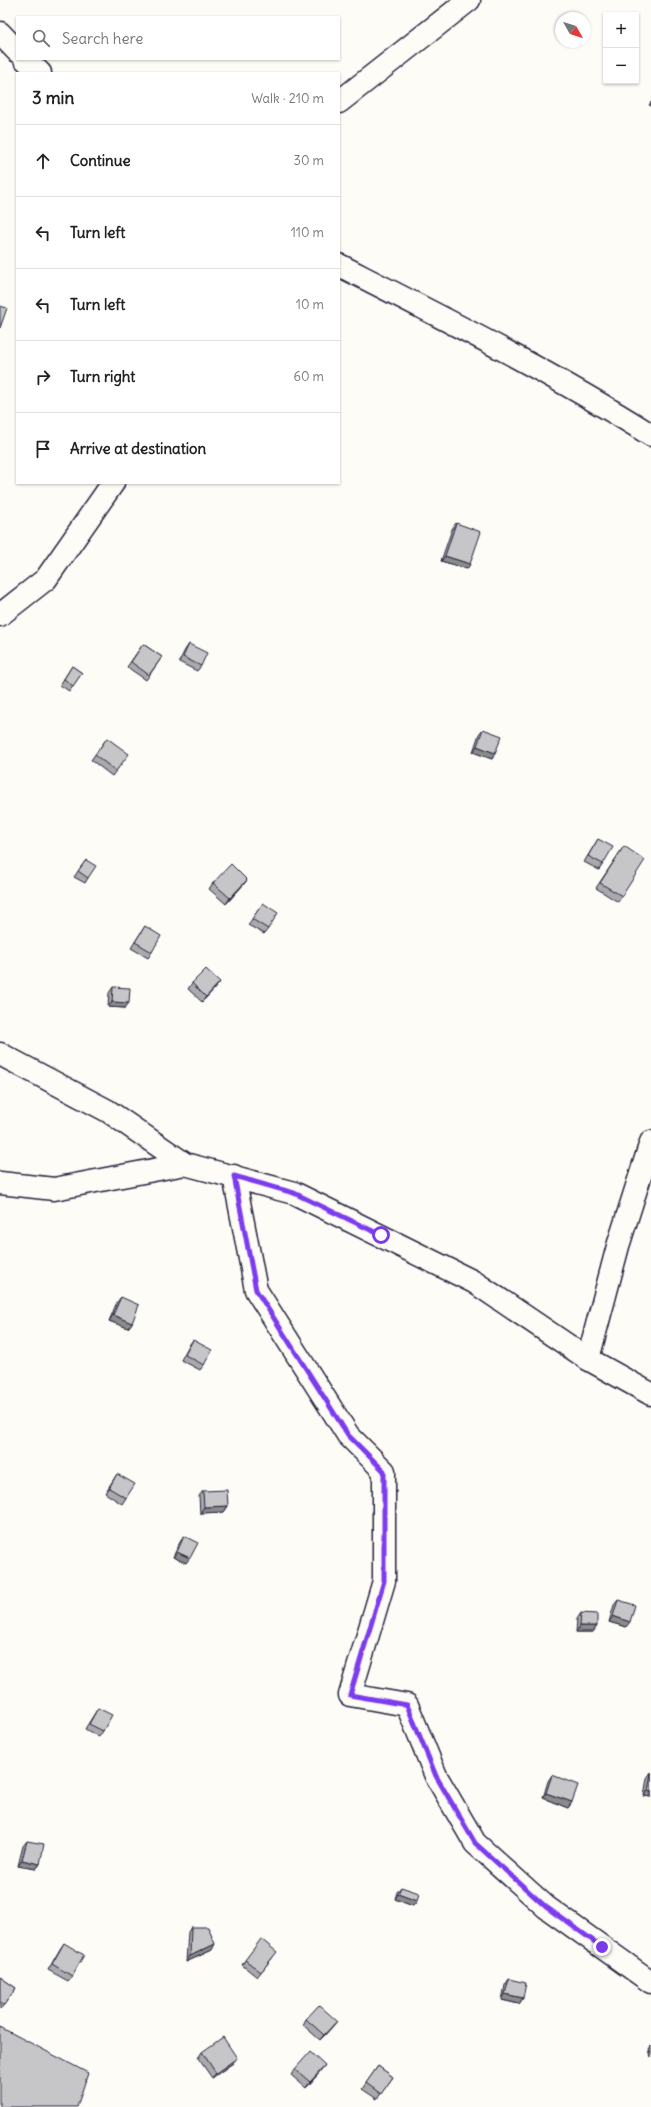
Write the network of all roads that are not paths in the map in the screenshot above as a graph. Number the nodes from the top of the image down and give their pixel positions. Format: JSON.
{"nodes":[{"id":1,"x":469,"y":0,"type":"edge"},
{"id":2,"x":0,"y":32,"type":"edge"},
{"id":3,"x":16,"y":50,"type":"edge"},
{"id":4,"x":26,"y":60,"type":"edge"},
{"id":5,"x":39,"y":72,"type":"edge"},
{"id":6,"x":340,"y":101,"type":"edge"},
{"id":7,"x":340,"y":266,"type":"edge"},
{"id":8,"x":651,"y":436,"type":"edge"},
{"id":9,"x":112,"y":484,"type":"edge"},
{"id":10,"x":0,"y":615,"type":"edge"},
{"id":11,"x":0,"y":1054,"type":"edge"},
{"id":12,"x":651,"y":1142,"type":"edge"},
{"id":13,"x":185,"y":1164,"type":"junction"},
{"id":14,"x":234,"y":1176,"type":"junction"},
{"id":15,"x":0,"y":1184,"type":"edge"},
{"id":16,"x":588,"y":1359,"type":"junction"},
{"id":17,"x":651,"y":1394,"type":"edge"},
{"id":18,"x":651,"y":1982,"type":"edge"}],
"edges":[{"from":1,"to":6,"type":"street"},
{"from":2,"to":3,"type":"street"},
{"from":4,"to":5,"type":"street"},
{"from":7,"to":8,"type":"street"},
{"from":9,"to":10,"type":"street"},
{"from":11,"to":13,"type":"street"},
{"from":12,"to":16,"type":"street"},
{"from":13,"to":14,"type":"street"},
{"from":13,"to":15,"type":"street"},
{"from":14,"to":16,"type":"street"},
{"from":14,"to":18,"type":"street"},
{"from":16,"to":17,"type":"street"}]}
